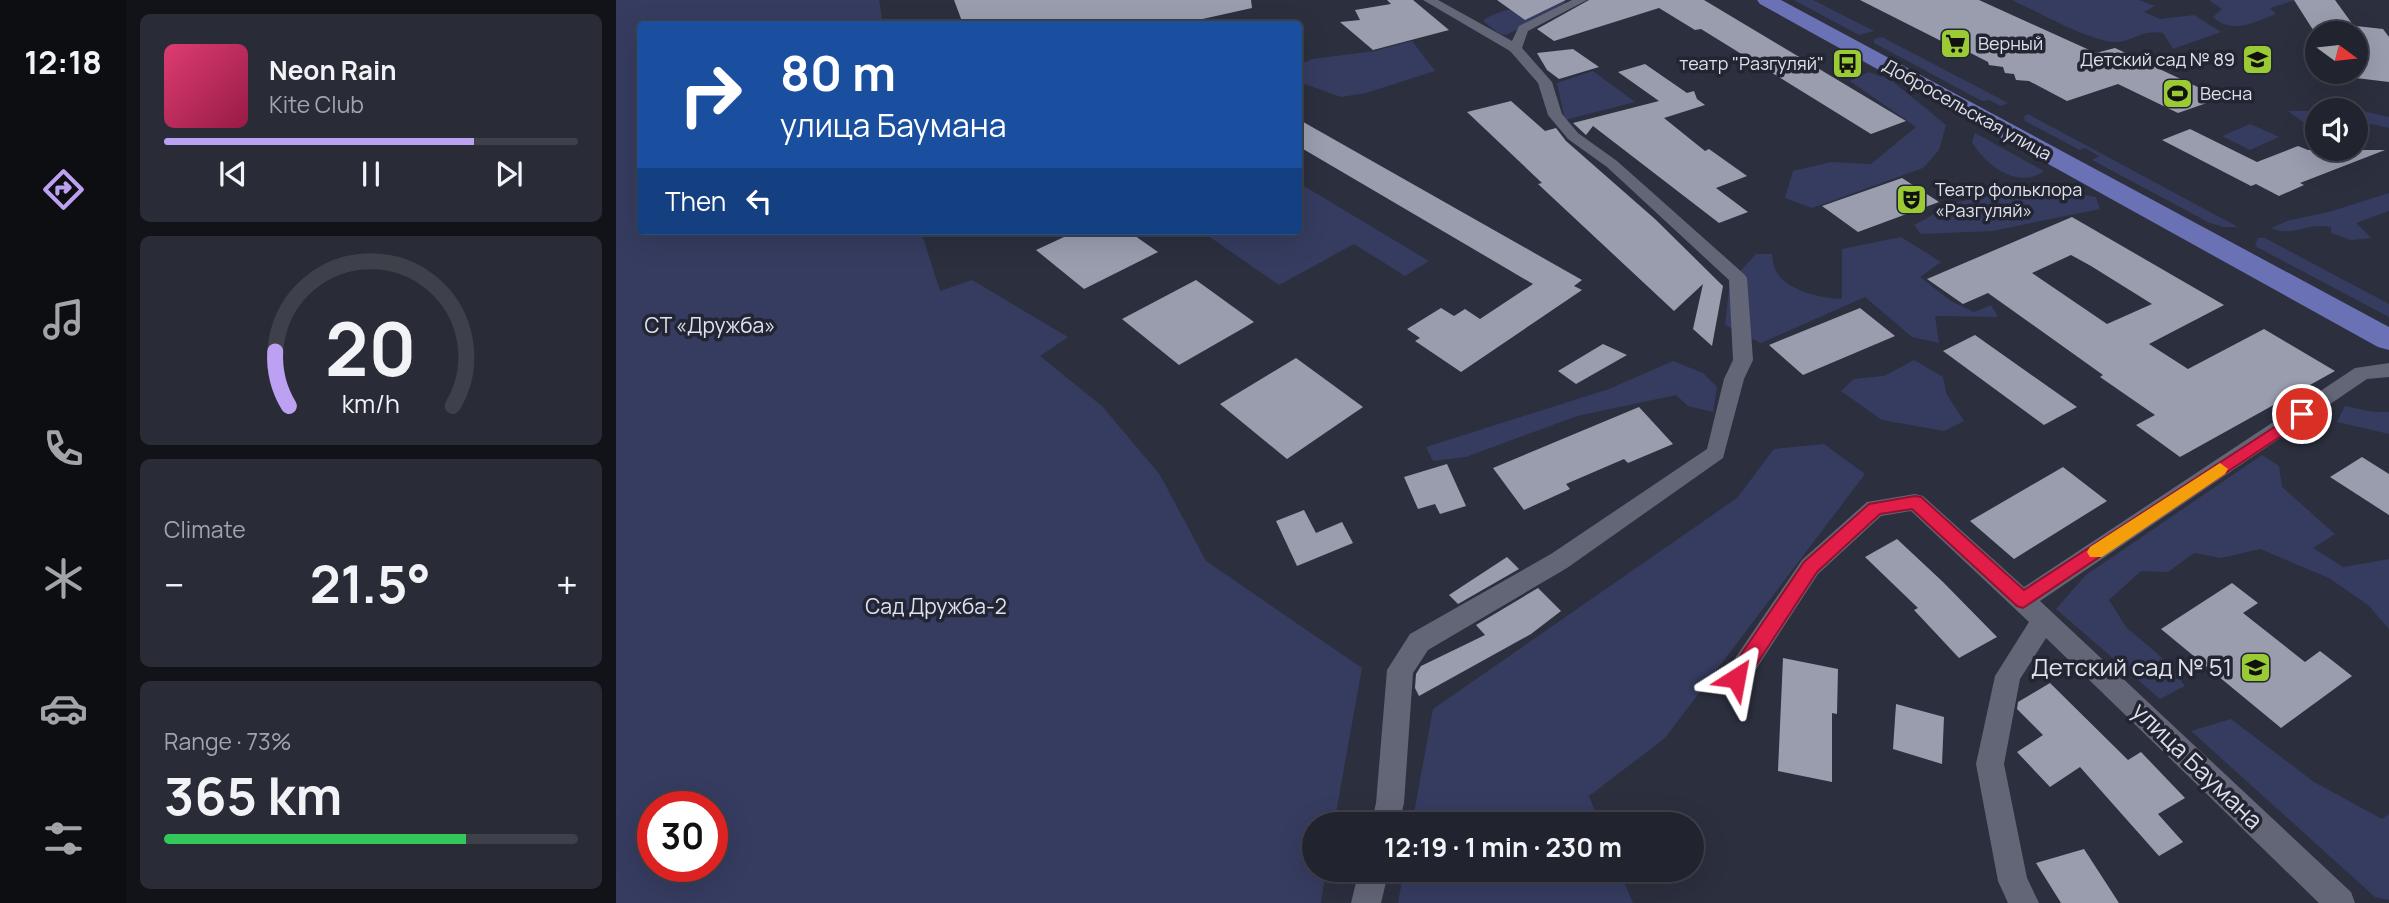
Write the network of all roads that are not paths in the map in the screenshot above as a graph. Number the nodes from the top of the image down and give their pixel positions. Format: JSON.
{"nodes":[{"id":1,"x":1429,"y":0,"type":"edge"},
{"id":2,"x":1581,"y":0,"type":"edge"},
{"id":3,"x":1767,"y":0,"type":"edge"},
{"id":4,"x":1515,"y":48,"type":"junction"},
{"id":5,"x":2389,"y":340,"type":"edge"},
{"id":6,"x":2389,"y":370,"type":"edge"},
{"id":7,"x":2023,"y":600,"type":"junction"},
{"id":8,"x":2044,"y":620,"type":"junction"},
{"id":9,"x":1736,"y":678,"type":"dead end"},
{"id":10,"x":1388,"y":812,"type":"edge"},
{"id":11,"x":1371,"y":882,"type":"edge"},
{"id":12,"x":1366,"y":903,"type":"edge"},
{"id":13,"x":2024,"y":903,"type":"edge"},
{"id":14,"x":2340,"y":903,"type":"edge"}],
"edges":[{"from":1,"to":4,"type":"street"},
{"from":2,"to":4,"type":"street"},
{"from":3,"to":5,"type":"main road","name":"Добросельская улица"},
{"from":4,"to":10,"type":"street"},
{"from":6,"to":7,"type":"street"},
{"from":7,"to":8,"type":"street","name":"улица Баумана"},
{"from":7,"to":9,"type":"street","name":"улица Баумана"},
{"from":8,"to":13,"type":"street"},
{"from":8,"to":14,"type":"street","name":"улица Баумана"},
{"from":11,"to":12,"type":"street"}]}
